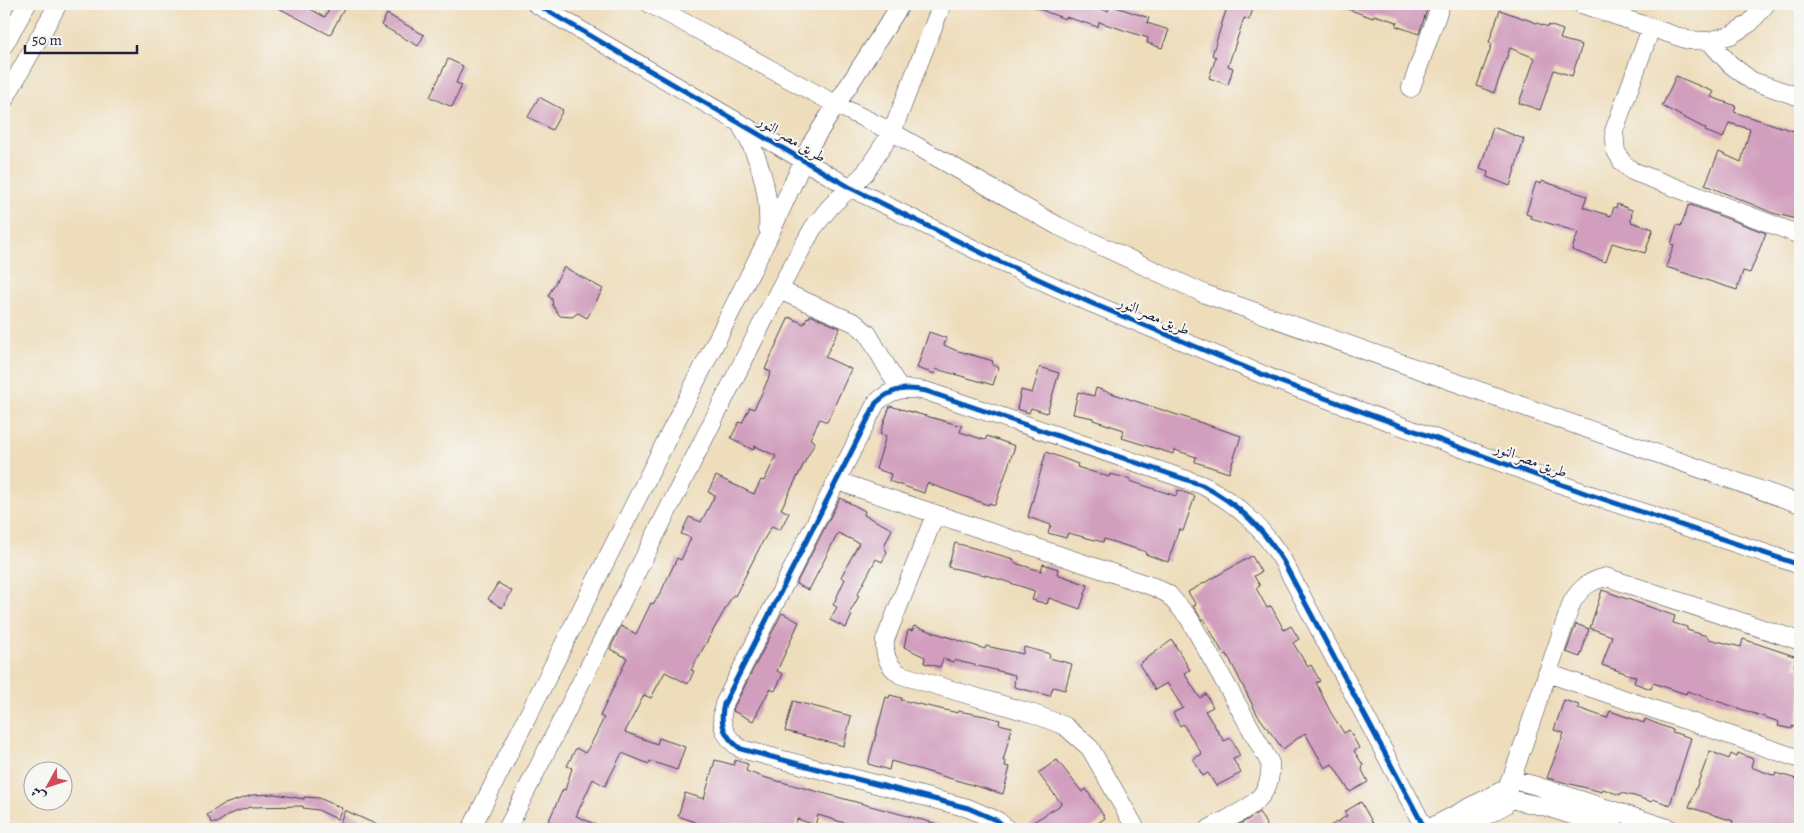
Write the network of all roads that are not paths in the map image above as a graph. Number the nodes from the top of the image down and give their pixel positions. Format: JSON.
{"nodes":[{"id":1,"x":27,"y":4,"type":"edge"},
{"id":2,"x":58,"y":4,"type":"edge"},
{"id":3,"x":536,"y":4,"type":"edge"},
{"id":4,"x":650,"y":4,"type":"edge"},
{"id":5,"x":901,"y":4,"type":"edge"},
{"id":6,"x":942,"y":4,"type":"edge"},
{"id":7,"x":1441,"y":4,"type":"edge"},
{"id":8,"x":1581,"y":4,"type":"edge"},
{"id":9,"x":1766,"y":4,"type":"edge"},
{"id":10,"x":1651,"y":28,"type":"junction"},
{"id":11,"x":1709,"y":41,"type":"junction"},
{"id":12,"x":4,"y":45,"type":"edge"},
{"id":13,"x":1411,"y":88,"type":"dead end"},
{"id":14,"x":1800,"y":97,"type":"edge"},
{"id":15,"x":4,"y":100,"type":"edge"},
{"id":16,"x":837,"y":105,"type":"junction"},
{"id":17,"x":740,"y":123,"type":"junction"},
{"id":18,"x":892,"y":132,"type":"junction"},
{"id":19,"x":804,"y":162,"type":"junction"},
{"id":20,"x":849,"y":187,"type":"junction"},
{"id":21,"x":1800,"y":235,"type":"edge"},
{"id":22,"x":768,"y":238,"type":"junction"},
{"id":23,"x":779,"y":290,"type":"junction"},
{"id":24,"x":899,"y":388,"type":"junction"},
{"id":25,"x":837,"y":481,"type":"junction"},
{"id":26,"x":1800,"y":504,"type":"edge"},
{"id":27,"x":936,"y":515,"type":"junction"},
{"id":28,"x":1800,"y":565,"type":"edge"},
{"id":29,"x":1800,"y":641,"type":"edge"},
{"id":30,"x":1547,"y":673,"type":"junction"},
{"id":31,"x":1800,"y":759,"type":"edge"},
{"id":32,"x":1510,"y":779,"type":"junction"},
{"id":33,"x":1505,"y":798,"type":"junction"},
{"id":34,"x":471,"y":829,"type":"edge"},
{"id":35,"x":507,"y":829,"type":"edge"},
{"id":36,"x":1007,"y":829,"type":"edge"},
{"id":37,"x":1136,"y":829,"type":"edge"},
{"id":38,"x":1209,"y":829,"type":"edge"},
{"id":39,"x":1426,"y":829,"type":"edge"},
{"id":40,"x":1461,"y":829,"type":"edge"},
{"id":41,"x":1615,"y":829,"type":"edge"},
{"id":42,"x":1671,"y":829,"type":"edge"}],
"edges":[{"from":1,"to":12,"type":"street"},
{"from":2,"to":15,"type":"street"},
{"from":3,"to":17,"type":"street","name":"طريق مصر النور"},
{"from":4,"to":16,"type":"street"},
{"from":5,"to":16,"type":"street"},
{"from":6,"to":18,"type":"street"},
{"from":7,"to":13,"type":"street"},
{"from":8,"to":10,"type":"street"},
{"from":9,"to":11,"type":"street"},
{"from":10,"to":11,"type":"street"},
{"from":10,"to":21,"type":"street"},
{"from":11,"to":14,"type":"street"},
{"from":16,"to":18,"type":"street"},
{"from":16,"to":19,"type":"street"},
{"from":17,"to":19,"type":"street","name":"طريق مصر النور"},
{"from":17,"to":22,"type":"street"},
{"from":18,"to":20,"type":"street"},
{"from":18,"to":26,"type":"street"},
{"from":19,"to":20,"type":"street","name":"طريق مصر النور"},
{"from":19,"to":22,"type":"street"},
{"from":20,"to":23,"type":"street"},
{"from":20,"to":28,"type":"street","name":"طريق مصر النور"},
{"from":22,"to":34,"type":"street"},
{"from":23,"to":24,"type":"street"},
{"from":23,"to":35,"type":"street"},
{"from":24,"to":25,"type":"street"},
{"from":24,"to":39,"type":"street"},
{"from":25,"to":27,"type":"street"},
{"from":25,"to":36,"type":"street"},
{"from":27,"to":37,"type":"street"},
{"from":27,"to":38,"type":"street"},
{"from":29,"to":30,"type":"street"},
{"from":30,"to":31,"type":"street"},
{"from":30,"to":32,"type":"street"},
{"from":32,"to":33,"type":"street"},
{"from":32,"to":39,"type":"street"},
{"from":32,"to":42,"type":"street"},
{"from":33,"to":40,"type":"street"},
{"from":33,"to":41,"type":"street"}]}
